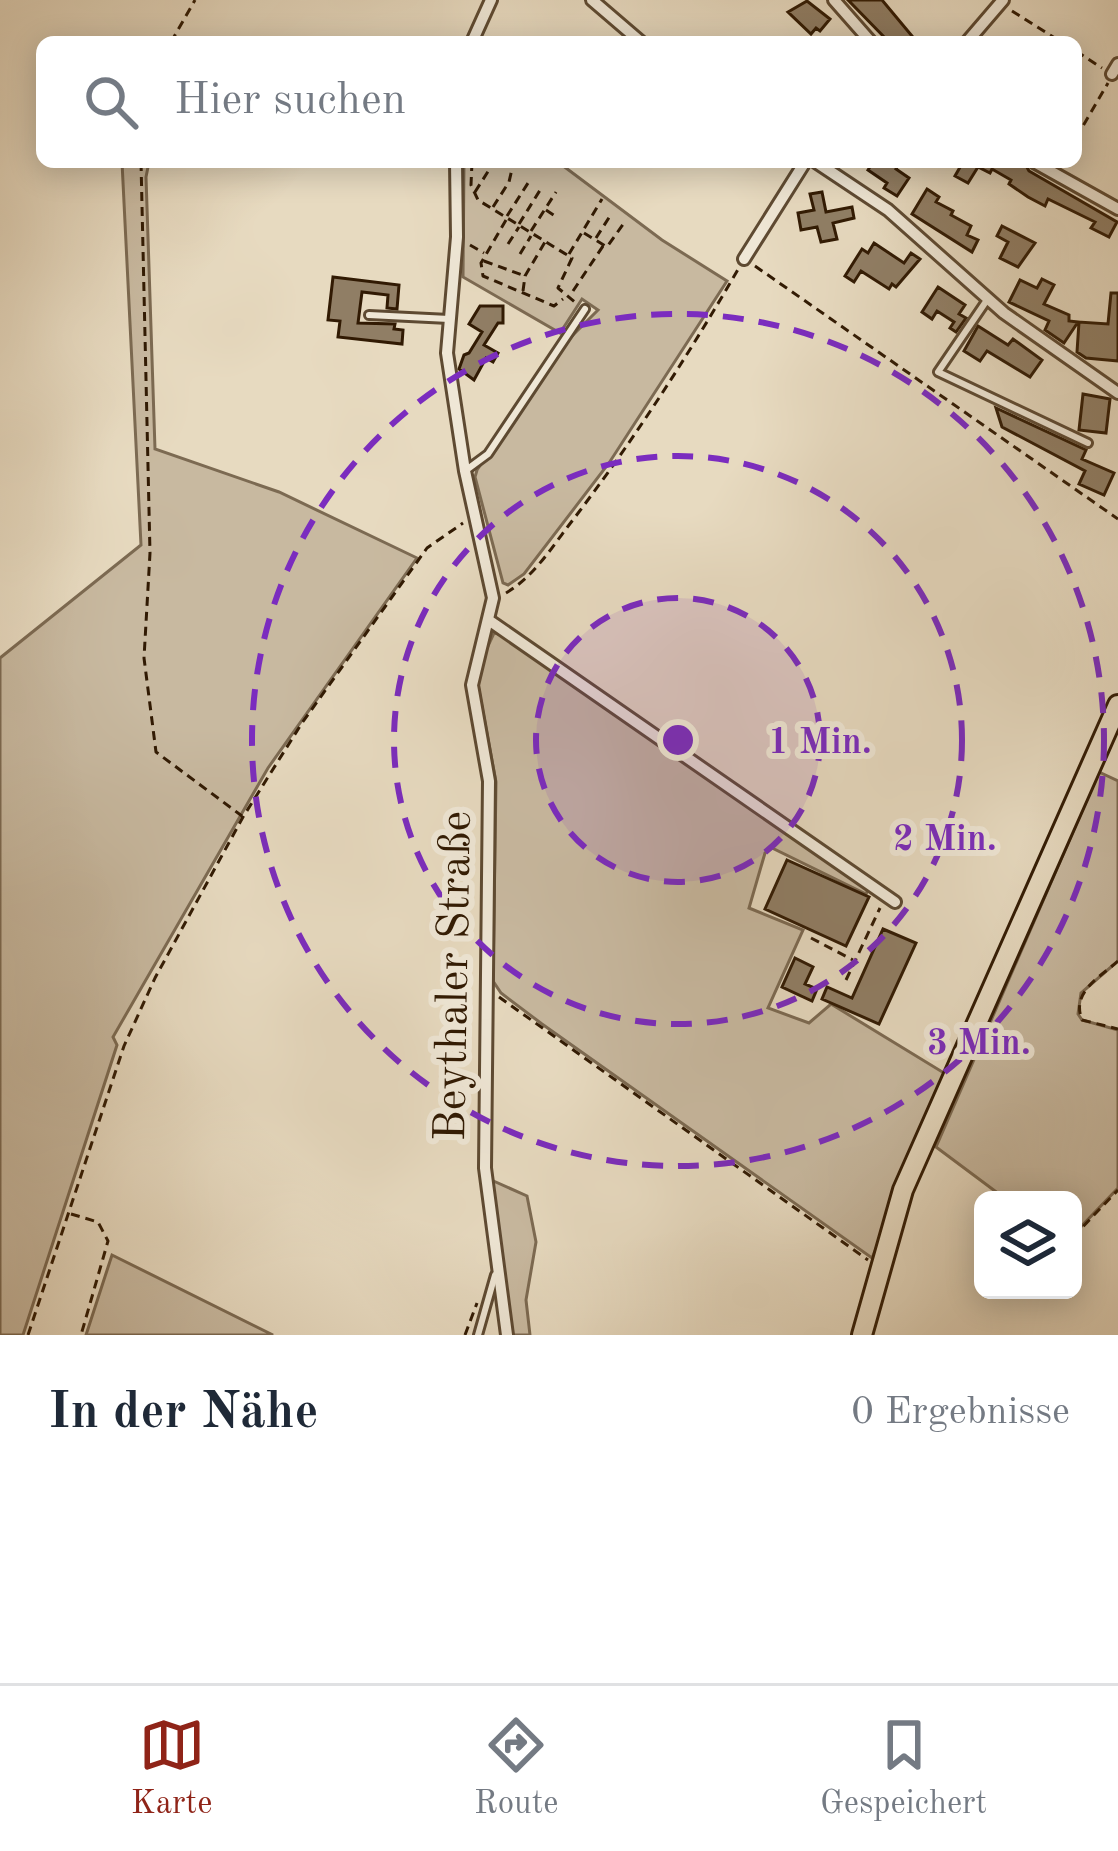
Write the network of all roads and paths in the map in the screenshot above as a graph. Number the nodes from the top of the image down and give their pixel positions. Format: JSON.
{"nodes":[{"id":1,"x":195,"y":0,"type":"edge"},
{"id":2,"x":491,"y":0,"type":"edge"},
{"id":3,"x":592,"y":0,"type":"edge"},
{"id":4,"x":834,"y":0,"type":"edge"},
{"id":5,"x":1001,"y":2,"type":"edge"},
{"id":6,"x":174,"y":36,"type":"edge"},
{"id":7,"x":475,"y":36,"type":"edge"},
{"id":8,"x":634,"y":36,"type":"edge"},
{"id":9,"x":866,"y":36,"type":"edge"},
{"id":10,"x":972,"y":36,"type":"edge"},
{"id":11,"x":1052,"y":36,"type":"edge"},
{"id":12,"x":1082,"y":54,"type":"edge"},
{"id":13,"x":1115,"y":69,"type":"edge"},
{"id":14,"x":1082,"y":127,"type":"edge"},
{"id":15,"x":141,"y":168,"type":"edge"},
{"id":16,"x":456,"y":168,"type":"edge"},
{"id":17,"x":472,"y":168,"type":"edge"},
{"id":18,"x":490,"y":168,"type":"edge"},
{"id":19,"x":801,"y":168,"type":"edge"},
{"id":20,"x":825,"y":168,"type":"edge"},
{"id":21,"x":1045,"y":168,"type":"edge"},
{"id":22,"x":512,"y":169,"type":"dead end"},
{"id":23,"x":528,"y":183,"type":"dead end"},
{"id":24,"x":542,"y":188,"type":"dead end"},
{"id":25,"x":556,"y":192,"type":"dead end"},
{"id":26,"x":473,"y":193,"type":"junction"},
{"id":27,"x":602,"y":199,"type":"dead end"},
{"id":28,"x":492,"y":209,"type":"junction"},
{"id":29,"x":545,"y":209,"type":"junction"},
{"id":30,"x":1118,"y":209,"type":"edge"},
{"id":31,"x":610,"y":216,"type":"dead end"},
{"id":32,"x":506,"y":218,"type":"junction"},
{"id":33,"x":558,"y":218,"type":"dead end"},
{"id":34,"x":624,"y":223,"type":"dead end"},
{"id":35,"x":519,"y":225,"type":"junction"},
{"id":36,"x":582,"y":232,"type":"junction"},
{"id":37,"x":531,"y":233,"type":"junction"},
{"id":38,"x":595,"y":240,"type":"junction"},
{"id":39,"x":545,"y":242,"type":"junction"},
{"id":40,"x":508,"y":244,"type":"dead end"},
{"id":41,"x":470,"y":245,"type":"dead end"},
{"id":42,"x":604,"y":245,"type":"junction"},
{"id":43,"x":520,"y":254,"type":"dead end"},
{"id":44,"x":568,"y":255,"type":"junction"},
{"id":45,"x":467,"y":258,"type":"dead end"},
{"id":46,"x":744,"y":259,"type":"junction"},
{"id":47,"x":483,"y":260,"type":"junction"},
{"id":48,"x":525,"y":276,"type":"junction"},
{"id":49,"x":573,"y":291,"type":"dead end"},
{"id":50,"x":522,"y":293,"type":"junction"},
{"id":51,"x":566,"y":296,"type":"junction"},
{"id":52,"x":988,"y":299,"type":"junction"},
{"id":53,"x":585,"y":309,"type":"joint"},
{"id":54,"x":369,"y":315,"type":"dead end"},
{"id":55,"x":449,"y":319,"type":"junction"},
{"id":56,"x":1118,"y":393,"type":"edge"},
{"id":57,"x":1088,"y":443,"type":"dead end"},
{"id":58,"x":466,"y":470,"type":"junction"},
{"id":59,"x":476,"y":518,"type":"junction"},
{"id":60,"x":1118,"y":519,"type":"edge"},
{"id":61,"x":493,"y":598,"type":"junction"},
{"id":62,"x":490,"y":621,"type":"junction"},
{"id":63,"x":1118,"y":705,"type":"edge"},
{"id":64,"x":244,"y":818,"type":"junction"},
{"id":65,"x":890,"y":899,"type":"joint"},
{"id":66,"x":811,"y":938,"type":"dead end"},
{"id":67,"x":855,"y":961,"type":"junction"},
{"id":68,"x":1118,"y":961,"type":"edge"},
{"id":69,"x":846,"y":980,"type":"dead end"},
{"id":70,"x":486,"y":994,"type":"junction"},
{"id":71,"x":1118,"y":1029,"type":"edge"},
{"id":72,"x":1118,"y":1190,"type":"edge"},
{"id":73,"x":69,"y":1214,"type":"junction"},
{"id":74,"x":1082,"y":1228,"type":"edge"},
{"id":75,"x":870,"y":1262,"type":"dead end"},
{"id":76,"x":496,"y":1271,"type":"junction"},
{"id":77,"x":28,"y":1335,"type":"edge"},
{"id":78,"x":81,"y":1335,"type":"edge"},
{"id":79,"x":478,"y":1335,"type":"edge"},
{"id":80,"x":507,"y":1335,"type":"edge"},
{"id":81,"x":862,"y":1335,"type":"edge"}],
"edges":[{"from":1,"to":6,"type":"path"},
{"from":2,"to":7,"type":"street"},
{"from":3,"to":8,"type":"street"},
{"from":4,"to":9,"type":"street"},
{"from":5,"to":10,"type":"street"},
{"from":5,"to":11,"type":"path"},
{"from":12,"to":13,"type":"path"},
{"from":13,"to":14,"type":"path"},
{"from":15,"to":64,"type":"path"},
{"from":16,"to":55,"type":"street","name":"Beythaler Straße"},
{"from":17,"to":26,"type":"path"},
{"from":18,"to":26,"type":"path"},
{"from":19,"to":46,"type":"street"},
{"from":20,"to":52,"type":"street"},
{"from":21,"to":30,"type":"street"},
{"from":22,"to":28,"type":"path"},
{"from":23,"to":32,"type":"path"},
{"from":24,"to":35,"type":"path"},
{"from":25,"to":29,"type":"path"},
{"from":26,"to":28,"type":"path"},
{"from":27,"to":36,"type":"path"},
{"from":28,"to":32,"type":"path"},
{"from":29,"to":33,"type":"path"},
{"from":29,"to":37,"type":"path"},
{"from":31,"to":38,"type":"path"},
{"from":32,"to":35,"type":"path"},
{"from":32,"to":47,"type":"path"},
{"from":34,"to":42,"type":"path"},
{"from":35,"to":37,"type":"path"},
{"from":35,"to":40,"type":"path"},
{"from":36,"to":38,"type":"path"},
{"from":36,"to":44,"type":"path"},
{"from":37,"to":39,"type":"path"},
{"from":37,"to":43,"type":"path"},
{"from":38,"to":42,"type":"path"},
{"from":39,"to":44,"type":"path"},
{"from":39,"to":48,"type":"path"},
{"from":41,"to":47,"type":"path"},
{"from":42,"to":49,"type":"path"},
{"from":44,"to":51,"type":"path"},
{"from":45,"to":47,"type":"path"},
{"from":46,"to":60,"type":"path"},
{"from":46,"to":61,"type":"path"},
{"from":47,"to":48,"type":"path"},
{"from":47,"to":50,"type":"path"},
{"from":48,"to":50,"type":"path"},
{"from":50,"to":51,"type":"path"},
{"from":51,"to":53,"type":"path"},
{"from":52,"to":56,"type":"street"},
{"from":52,"to":57,"type":"lane"},
{"from":53,"to":58,"type":"lane"},
{"from":54,"to":55,"type":"lane"},
{"from":55,"to":58,"type":"street","name":"Beythaler Straße"},
{"from":58,"to":59,"type":"street","name":"Beythaler Straße"},
{"from":59,"to":61,"type":"street","name":"Beythaler Straße"},
{"from":59,"to":64,"type":"path"},
{"from":61,"to":62,"type":"street","name":"Beythaler Straße"},
{"from":62,"to":65,"type":"street"},
{"from":62,"to":70,"type":"street","name":"Beythaler Straße"},
{"from":63,"to":81,"type":"main road"},
{"from":64,"to":73,"type":"path"},
{"from":65,"to":67,"type":"path"},
{"from":66,"to":67,"type":"path"},
{"from":67,"to":69,"type":"path"},
{"from":68,"to":71,"type":"path"},
{"from":70,"to":75,"type":"path"},
{"from":70,"to":76,"type":"street","name":"Beythaler Straße"},
{"from":72,"to":74,"type":"path"},
{"from":73,"to":77,"type":"path"},
{"from":73,"to":78,"type":"path"},
{"from":76,"to":79,"type":"lane"},
{"from":76,"to":80,"type":"street","name":"Beythaler Straße"}]}
